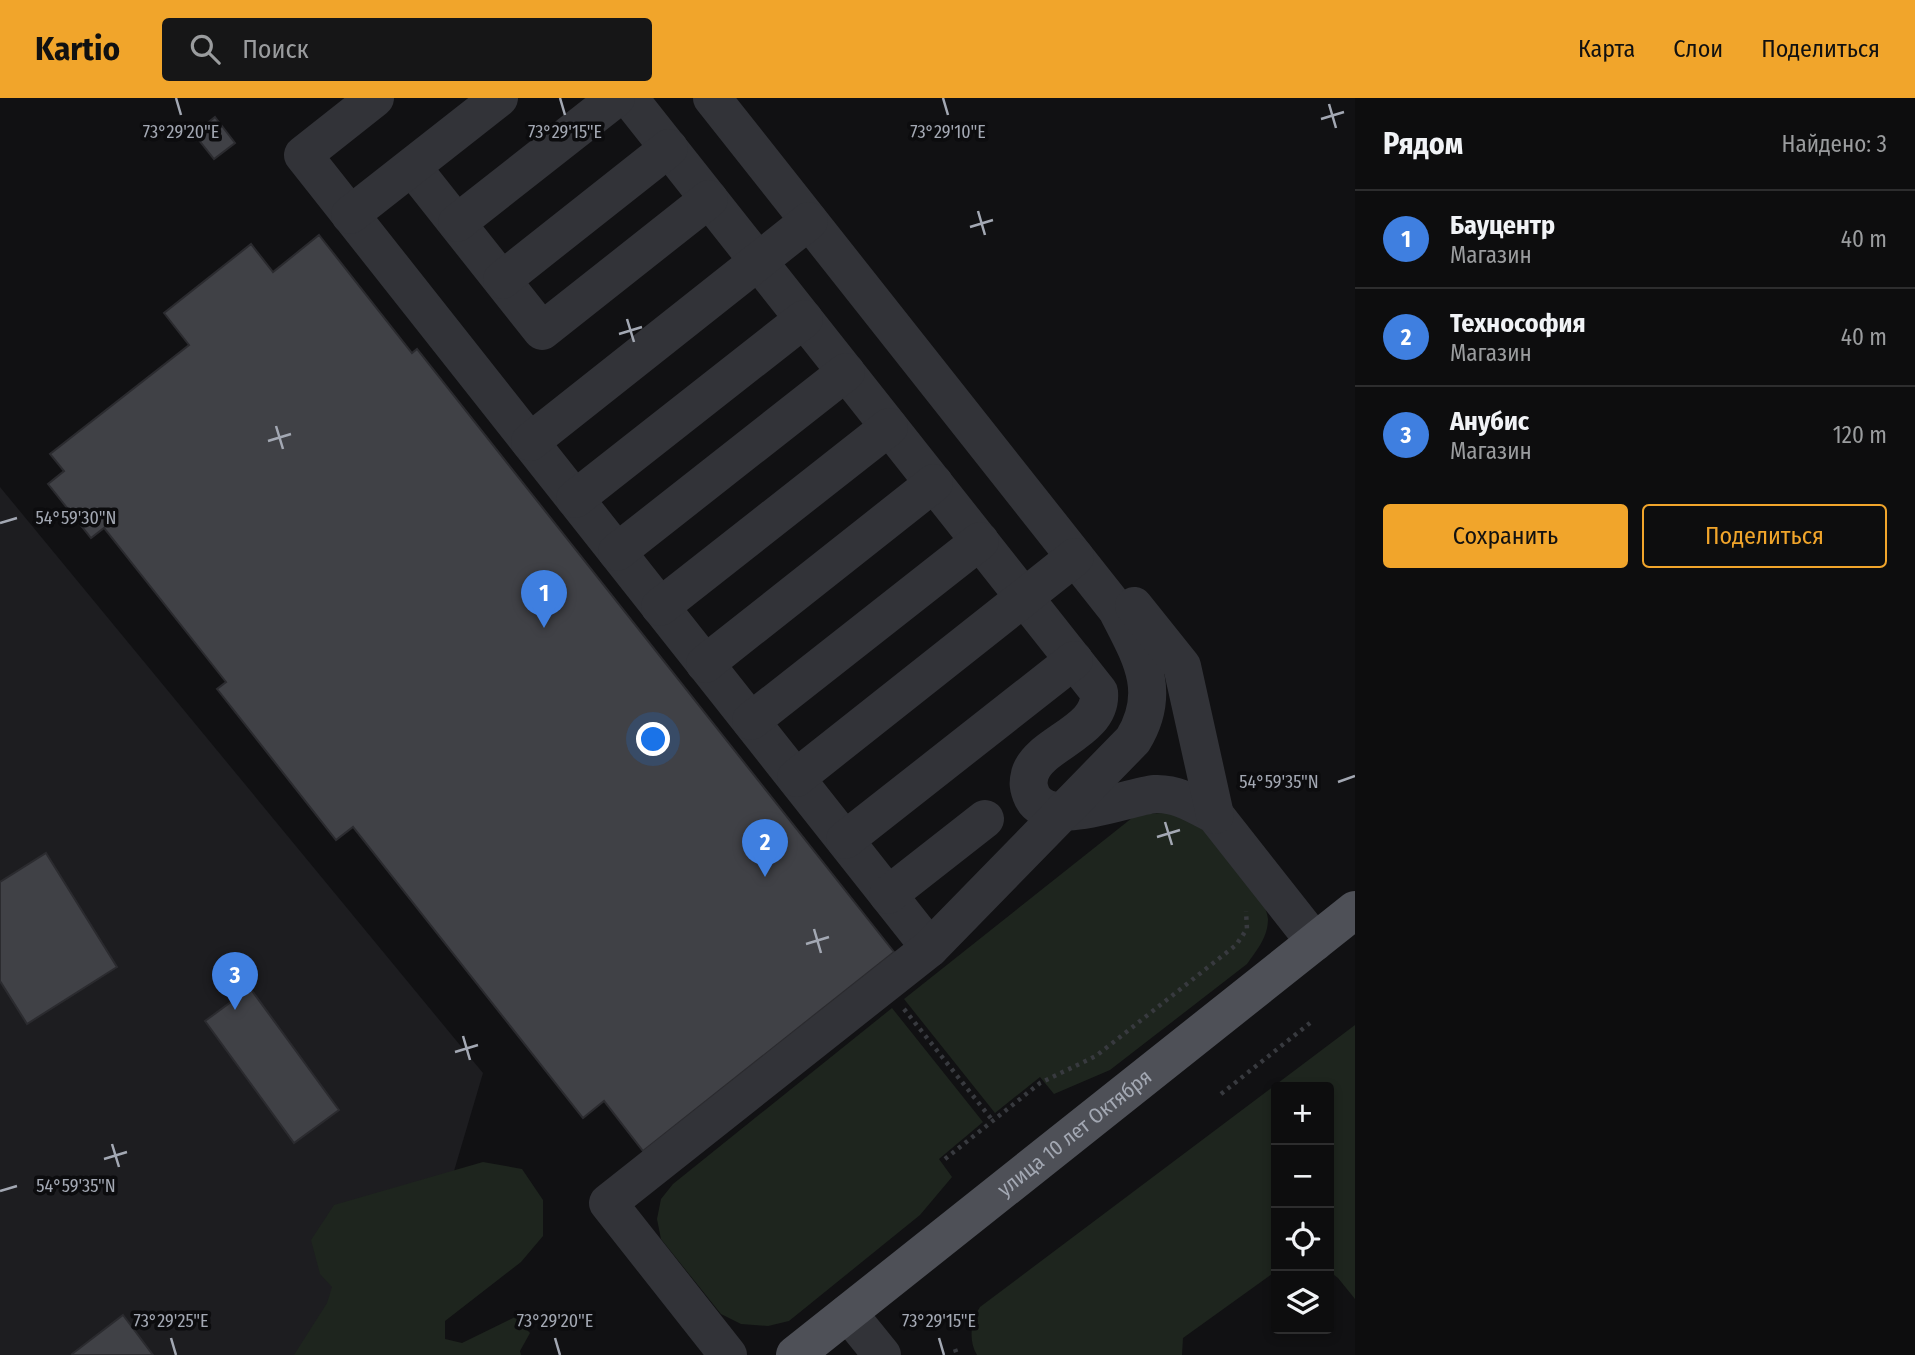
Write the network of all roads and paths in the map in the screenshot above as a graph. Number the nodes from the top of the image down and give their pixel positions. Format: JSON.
{"nodes":[{"id":1,"x":375,"y":98,"type":"edge"},
{"id":2,"x":499,"y":98,"type":"edge"},
{"id":3,"x":615,"y":98,"type":"edge"},
{"id":4,"x":629,"y":98,"type":"edge"},
{"id":5,"x":712,"y":98,"type":"edge"},
{"id":6,"x":732,"y":98,"type":"edge"},
{"id":7,"x":669,"y":148,"type":"junction"},
{"id":8,"x":412,"y":167,"type":"junction"},
{"id":9,"x":709,"y":200,"type":"junction"},
{"id":10,"x":350,"y":215,"type":"junction"},
{"id":11,"x":809,"y":221,"type":"junction"},
{"id":12,"x":457,"y":223,"type":"junction"},
{"id":13,"x":758,"y":261,"type":"junction"},
{"id":14,"x":502,"y":280,"type":"junction"},
{"id":15,"x":804,"y":319,"type":"junction"},
{"id":16,"x":846,"y":372,"type":"junction"},
{"id":17,"x":889,"y":426,"type":"junction"},
{"id":18,"x":530,"y":442,"type":"junction"},
{"id":19,"x":934,"y":483,"type":"junction"},
{"id":20,"x":575,"y":499,"type":"junction"},
{"id":21,"x":979,"y":541,"type":"junction"},
{"id":22,"x":617,"y":552,"type":"junction"},
{"id":23,"x":1075,"y":557,"type":"junction"},
{"id":24,"x":1024,"y":597,"type":"junction"},
{"id":25,"x":660,"y":607,"type":"junction"},
{"id":26,"x":1074,"y":660,"type":"junction"},
{"id":27,"x":705,"y":664,"type":"junction"},
{"id":28,"x":751,"y":721,"type":"junction"},
{"id":29,"x":796,"y":778,"type":"junction"},
{"id":30,"x":1063,"y":813,"type":"junction"},
{"id":31,"x":1215,"y":815,"type":"junction"},
{"id":32,"x":985,"y":819,"type":"dead end"},
{"id":33,"x":845,"y":840,"type":"junction"},
{"id":34,"x":888,"y":895,"type":"junction"},
{"id":35,"x":1243,"y":904,"type":"dead end"},
{"id":36,"x":1355,"y":910,"type":"edge"},
{"id":37,"x":1315,"y":942,"type":"junction"},
{"id":38,"x":930,"y":948,"type":"junction"},
{"id":39,"x":884,"y":984,"type":"junction"},
{"id":40,"x":1310,"y":1023,"type":"dead end"},
{"id":41,"x":1221,"y":1094,"type":"dead end"},
{"id":42,"x":993,"y":1121,"type":"junction"},
{"id":43,"x":945,"y":1159,"type":"dead end"},
{"id":44,"x":848,"y":1313,"type":"junction"},
{"id":45,"x":728,"y":1355,"type":"edge"},
{"id":46,"x":794,"y":1355,"type":"edge"},
{"id":47,"x":882,"y":1355,"type":"edge"}],
"edges":[{"from":1,"to":10,"type":"street"},
{"from":2,"to":8,"type":"street"},
{"from":3,"to":12,"type":"street"},
{"from":4,"to":7,"type":"street"},
{"from":5,"to":11,"type":"street"},
{"from":6,"to":31,"type":"street"},
{"from":7,"to":9,"type":"street"},
{"from":7,"to":14,"type":"street"},
{"from":8,"to":10,"type":"street"},
{"from":8,"to":12,"type":"street"},
{"from":9,"to":13,"type":"street"},
{"from":9,"to":14,"type":"street"},
{"from":10,"to":18,"type":"street"},
{"from":11,"to":13,"type":"street"},
{"from":11,"to":23,"type":"street"},
{"from":12,"to":14,"type":"street"},
{"from":13,"to":15,"type":"street"},
{"from":13,"to":18,"type":"street"},
{"from":15,"to":16,"type":"street"},
{"from":15,"to":20,"type":"street"},
{"from":16,"to":17,"type":"street"},
{"from":16,"to":22,"type":"street"},
{"from":17,"to":19,"type":"street"},
{"from":17,"to":25,"type":"street"},
{"from":18,"to":20,"type":"street"},
{"from":19,"to":21,"type":"street"},
{"from":19,"to":27,"type":"street"},
{"from":20,"to":22,"type":"street"},
{"from":21,"to":24,"type":"street"},
{"from":21,"to":28,"type":"street"},
{"from":22,"to":25,"type":"street"},
{"from":23,"to":24,"type":"street"},
{"from":23,"to":30,"type":"street"},
{"from":24,"to":26,"type":"street"},
{"from":24,"to":29,"type":"street"},
{"from":25,"to":27,"type":"street"},
{"from":26,"to":30,"type":"street"},
{"from":26,"to":33,"type":"street"},
{"from":27,"to":28,"type":"street"},
{"from":28,"to":29,"type":"street"},
{"from":29,"to":33,"type":"street"},
{"from":30,"to":31,"type":"street"},
{"from":30,"to":38,"type":"street"},
{"from":31,"to":37,"type":"street"},
{"from":32,"to":34,"type":"street"},
{"from":33,"to":34,"type":"street"},
{"from":34,"to":38,"type":"street"},
{"from":35,"to":42,"type":"path"},
{"from":36,"to":37,"type":"main road","name":"улица 10 лет Октября"},
{"from":37,"to":44,"type":"main road","name":"улица 10 лет Октября"},
{"from":38,"to":39,"type":"street"},
{"from":39,"to":42,"type":"path"},
{"from":39,"to":45,"type":"street"},
{"from":40,"to":41,"type":"path"},
{"from":42,"to":43,"type":"path"},
{"from":44,"to":46,"type":"main road","name":"улица 10 лет Октября"},
{"from":44,"to":47,"type":"street"}]}
